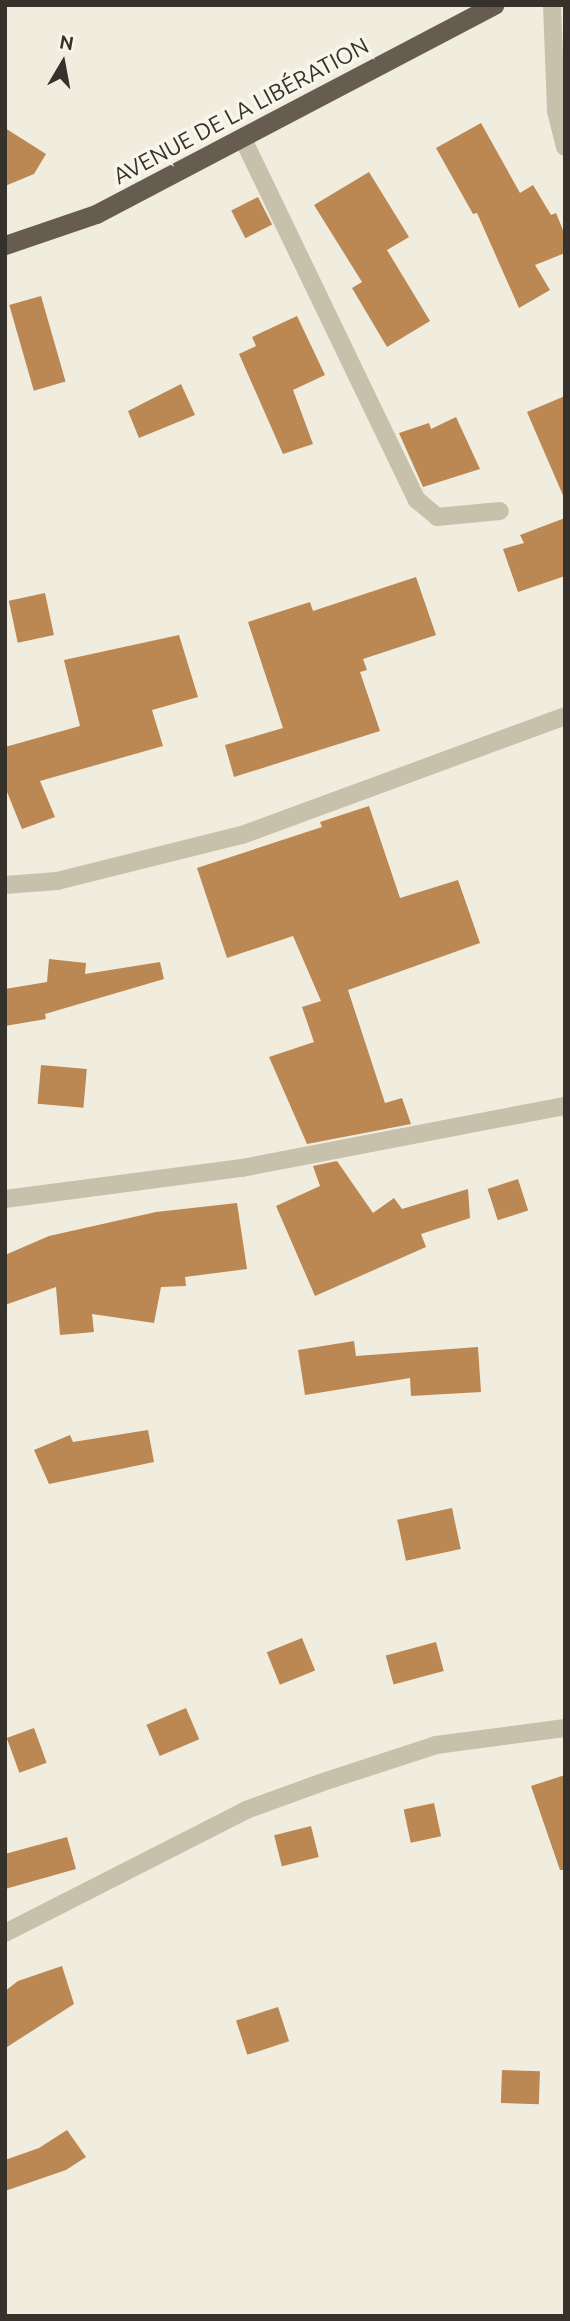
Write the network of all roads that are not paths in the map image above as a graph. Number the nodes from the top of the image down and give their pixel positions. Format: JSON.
{"nodes":[{"id":1,"x":494,"y":5,"type":"edge"},
{"id":2,"x":552,"y":5,"type":"edge"},
{"id":3,"x":243,"y":139,"type":"junction"},
{"id":4,"x":565,"y":147,"type":"edge"},
{"id":5,"x":5,"y":245,"type":"edge"},
{"id":6,"x":500,"y":511,"type":"dead end"},
{"id":7,"x":565,"y":716,"type":"edge"},
{"id":8,"x":5,"y":885,"type":"edge"},
{"id":9,"x":565,"y":1106,"type":"edge"},
{"id":10,"x":5,"y":1199,"type":"edge"},
{"id":11,"x":565,"y":1728,"type":"edge"},
{"id":12,"x":5,"y":1933,"type":"edge"}],
"edges":[{"from":1,"to":3,"type":"highway","name":"AVENUE DE LA LIBÉRATION"},
{"from":2,"to":4,"type":"street"},
{"from":3,"to":5,"type":"highway","name":"AVENUE DE LA LIBÉRATION"},
{"from":3,"to":6,"type":"street"},
{"from":7,"to":8,"type":"street"},
{"from":9,"to":10,"type":"street"},
{"from":11,"to":12,"type":"street"}]}
